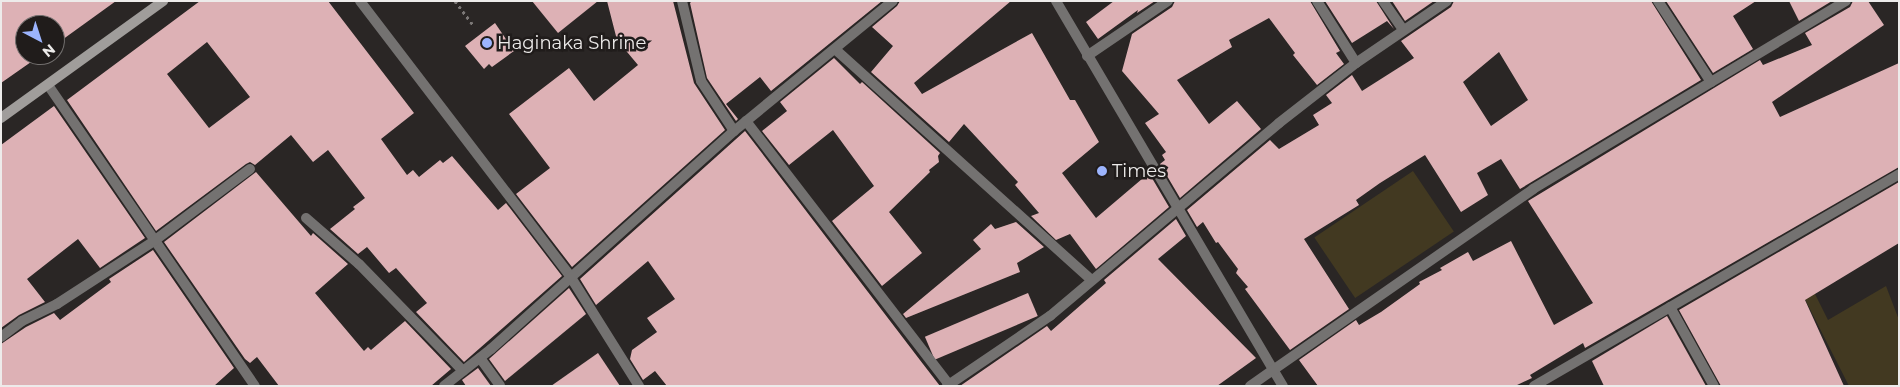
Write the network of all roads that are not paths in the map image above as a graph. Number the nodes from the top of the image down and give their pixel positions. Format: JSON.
{"nodes":[{"id":1,"x":163,"y":1,"type":"edge"},
{"id":2,"x":360,"y":1,"type":"edge"},
{"id":3,"x":682,"y":1,"type":"edge"},
{"id":4,"x":893,"y":1,"type":"edge"},
{"id":5,"x":1056,"y":1,"type":"edge"},
{"id":6,"x":1168,"y":1,"type":"edge"},
{"id":7,"x":1317,"y":1,"type":"edge"},
{"id":8,"x":1383,"y":1,"type":"edge"},
{"id":9,"x":1447,"y":1,"type":"edge"},
{"id":10,"x":1658,"y":1,"type":"edge"},
{"id":11,"x":1846,"y":1,"type":"edge"},
{"id":12,"x":1403,"y":30,"type":"junction"},
{"id":13,"x":836,"y":50,"type":"junction"},
{"id":14,"x":1087,"y":56,"type":"junction"},
{"id":15,"x":1356,"y":63,"type":"junction"},
{"id":16,"x":1711,"y":82,"type":"junction"},
{"id":17,"x":48,"y":85,"type":"junction"},
{"id":18,"x":1,"y":118,"type":"edge"},
{"id":19,"x":746,"y":121,"type":"junction"},
{"id":20,"x":734,"y":131,"type":"junction"},
{"id":21,"x":250,"y":169,"type":"dead end"},
{"id":22,"x":1899,"y":174,"type":"edge"},
{"id":23,"x":1176,"y":207,"type":"junction"},
{"id":24,"x":306,"y":218,"type":"dead end"},
{"id":25,"x":154,"y":241,"type":"junction"},
{"id":26,"x":570,"y":276,"type":"junction"},
{"id":27,"x":1091,"y":280,"type":"junction"},
{"id":28,"x":1670,"y":306,"type":"junction"},
{"id":29,"x":1,"y":337,"type":"edge"},
{"id":30,"x":480,"y":358,"type":"junction"},
{"id":31,"x":1273,"y":369,"type":"junction"},
{"id":32,"x":463,"y":371,"type":"junction"},
{"id":33,"x":1539,"y":384,"type":"edge"},
{"id":34,"x":948,"y":385,"type":"edge"},
{"id":35,"x":255,"y":386,"type":"edge"},
{"id":36,"x":444,"y":386,"type":"edge"},
{"id":37,"x":500,"y":386,"type":"edge"},
{"id":38,"x":640,"y":386,"type":"edge"},
{"id":39,"x":1250,"y":386,"type":"edge"},
{"id":40,"x":1283,"y":386,"type":"edge"},
{"id":41,"x":1714,"y":386,"type":"edge"}],
"edges":[{"from":1,"to":17,"type":"street"},
{"from":2,"to":26,"type":"street"},
{"from":3,"to":20,"type":"street"},
{"from":4,"to":13,"type":"street"},
{"from":5,"to":14,"type":"street"},
{"from":6,"to":14,"type":"street"},
{"from":7,"to":15,"type":"street"},
{"from":8,"to":12,"type":"street"},
{"from":9,"to":12,"type":"street"},
{"from":10,"to":16,"type":"street"},
{"from":11,"to":16,"type":"street"},
{"from":12,"to":15,"type":"street"},
{"from":13,"to":19,"type":"street"},
{"from":13,"to":27,"type":"street"},
{"from":14,"to":23,"type":"street"},
{"from":15,"to":23,"type":"street"},
{"from":16,"to":31,"type":"street"},
{"from":17,"to":18,"type":"street"},
{"from":17,"to":25,"type":"street"},
{"from":19,"to":20,"type":"street"},
{"from":19,"to":34,"type":"street"},
{"from":20,"to":26,"type":"street"},
{"from":21,"to":25,"type":"street"},
{"from":22,"to":28,"type":"street"},
{"from":23,"to":27,"type":"street"},
{"from":23,"to":31,"type":"street"},
{"from":24,"to":32,"type":"street"},
{"from":25,"to":29,"type":"street"},
{"from":25,"to":35,"type":"street"},
{"from":26,"to":30,"type":"street"},
{"from":26,"to":38,"type":"street"},
{"from":27,"to":34,"type":"street"},
{"from":28,"to":33,"type":"street"},
{"from":28,"to":41,"type":"street"},
{"from":30,"to":32,"type":"street"},
{"from":30,"to":37,"type":"street"},
{"from":31,"to":39,"type":"street"},
{"from":31,"to":40,"type":"street"},
{"from":32,"to":36,"type":"street"}]}
